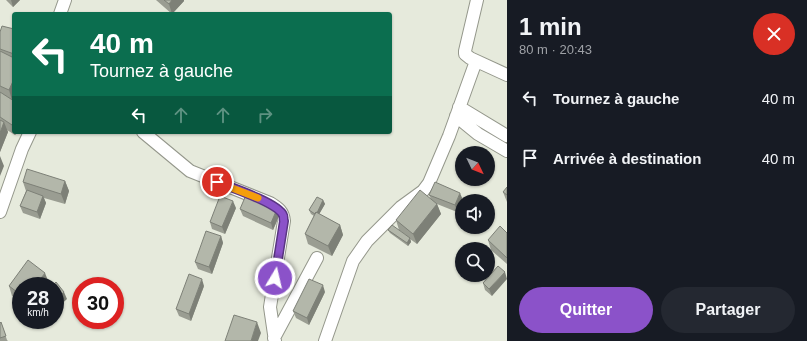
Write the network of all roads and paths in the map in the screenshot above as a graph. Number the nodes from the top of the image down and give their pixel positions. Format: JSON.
{"nodes":[{"id":1,"x":65,"y":0,"type":"edge"},
{"id":2,"x":477,"y":0,"type":"edge"},
{"id":3,"x":61,"y":12,"type":"edge"},
{"id":4,"x":476,"y":61,"type":"junction"},
{"id":5,"x":507,"y":75,"type":"edge"},
{"id":6,"x":458,"y":112,"type":"junction"},
{"id":7,"x":29,"y":134,"type":"edge"},
{"id":8,"x":144,"y":134,"type":"edge"},
{"id":9,"x":507,"y":136,"type":"edge"},
{"id":10,"x":507,"y":151,"type":"edge"},
{"id":11,"x":0,"y":212,"type":"edge"},
{"id":12,"x":317,"y":258,"type":"dead end"},
{"id":13,"x":274,"y":340,"type":"edge"},
{"id":14,"x":325,"y":341,"type":"edge"}],
"edges":[{"from":1,"to":3,"type":"street"},
{"from":2,"to":4,"type":"street"},
{"from":4,"to":5,"type":"street"},
{"from":4,"to":6,"type":"street"},
{"from":6,"to":9,"type":"street"},
{"from":6,"to":10,"type":"street"},
{"from":6,"to":14,"type":"street"},
{"from":7,"to":11,"type":"street"},
{"from":8,"to":13,"type":"street"},
{"from":12,"to":13,"type":"street"}]}
